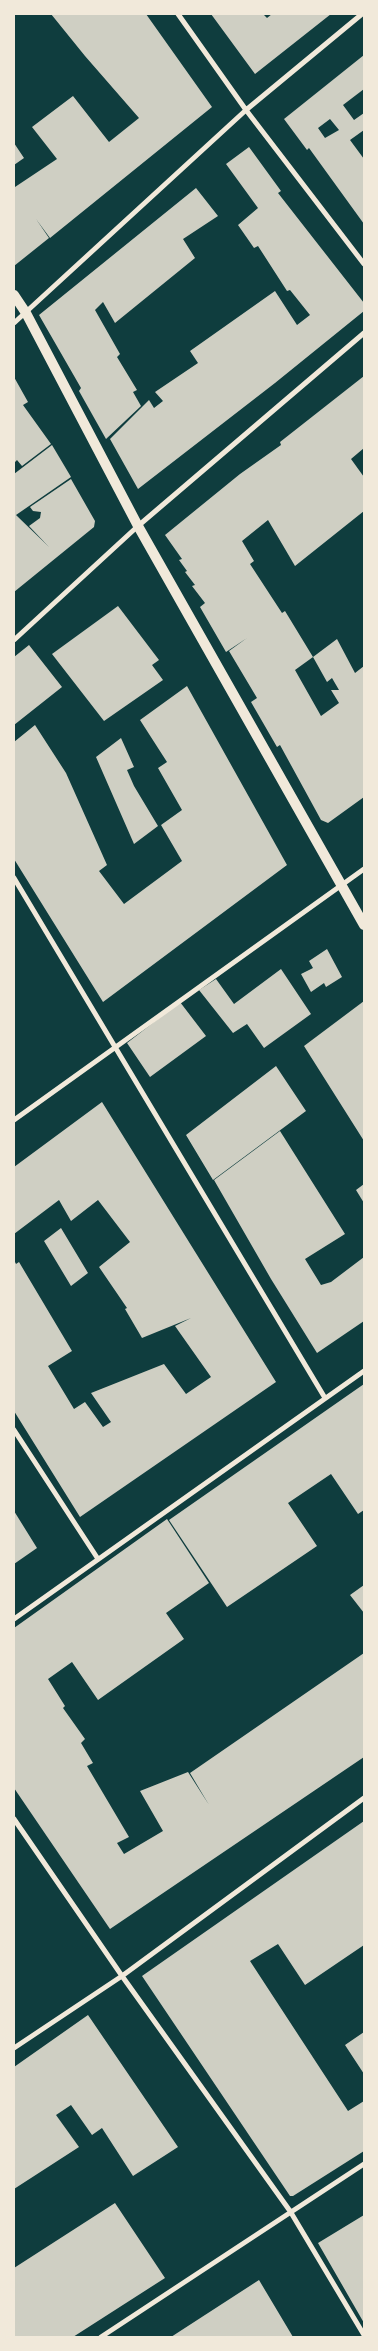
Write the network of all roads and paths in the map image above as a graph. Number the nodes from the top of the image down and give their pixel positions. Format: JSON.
{"nodes":[{"id":1,"x":178,"y":14,"type":"edge"},
{"id":2,"x":362,"y":14,"type":"edge"},
{"id":3,"x":246,"y":110,"type":"junction"},
{"id":4,"x":364,"y":264,"type":"edge"},
{"id":5,"x":14,"y":295,"type":"edge"},
{"id":6,"x":26,"y":313,"type":"junction"},
{"id":7,"x":14,"y":323,"type":"edge"},
{"id":8,"x":364,"y":333,"type":"edge"},
{"id":9,"x":138,"y":526,"type":"junction"},
{"id":10,"x":14,"y":640,"type":"edge"},
{"id":11,"x":364,"y":869,"type":"edge"},
{"id":12,"x":14,"y":878,"type":"edge"},
{"id":13,"x":342,"y":886,"type":"junction"},
{"id":14,"x":364,"y":925,"type":"edge"},
{"id":15,"x":116,"y":1047,"type":"junction"},
{"id":16,"x":14,"y":1120,"type":"edge"},
{"id":17,"x":364,"y":1370,"type":"edge"},
{"id":18,"x":325,"y":1398,"type":"junction"},
{"id":19,"x":14,"y":1430,"type":"edge"},
{"id":20,"x":98,"y":1559,"type":"junction"},
{"id":21,"x":14,"y":1619,"type":"edge"},
{"id":22,"x":364,"y":1798,"type":"edge"},
{"id":23,"x":14,"y":1819,"type":"edge"},
{"id":24,"x":122,"y":1976,"type":"junction"},
{"id":25,"x":14,"y":2048,"type":"edge"},
{"id":26,"x":364,"y":2164,"type":"edge"},
{"id":27,"x":290,"y":2211,"type":"junction"},
{"id":28,"x":364,"y":2336,"type":"edge"},
{"id":29,"x":101,"y":2337,"type":"edge"}],
"edges":[{"from":1,"to":3,"type":"street"},
{"from":2,"to":3,"type":"street"},
{"from":3,"to":4,"type":"street"},
{"from":3,"to":6,"type":"street"},
{"from":5,"to":6,"type":"main road"},
{"from":6,"to":7,"type":"street"},
{"from":6,"to":9,"type":"main road"},
{"from":8,"to":9,"type":"street"},
{"from":9,"to":10,"type":"street"},
{"from":9,"to":13,"type":"main road"},
{"from":11,"to":13,"type":"street"},
{"from":12,"to":15,"type":"street"},
{"from":13,"to":14,"type":"main road"},
{"from":13,"to":15,"type":"street"},
{"from":15,"to":16,"type":"street"},
{"from":15,"to":18,"type":"street"},
{"from":17,"to":18,"type":"street"},
{"from":18,"to":20,"type":"street"},
{"from":19,"to":20,"type":"street"},
{"from":20,"to":21,"type":"street"},
{"from":22,"to":24,"type":"street"},
{"from":23,"to":24,"type":"street"},
{"from":24,"to":25,"type":"street"},
{"from":24,"to":27,"type":"street"},
{"from":26,"to":27,"type":"street"},
{"from":27,"to":28,"type":"street"},
{"from":27,"to":29,"type":"street"}]}
